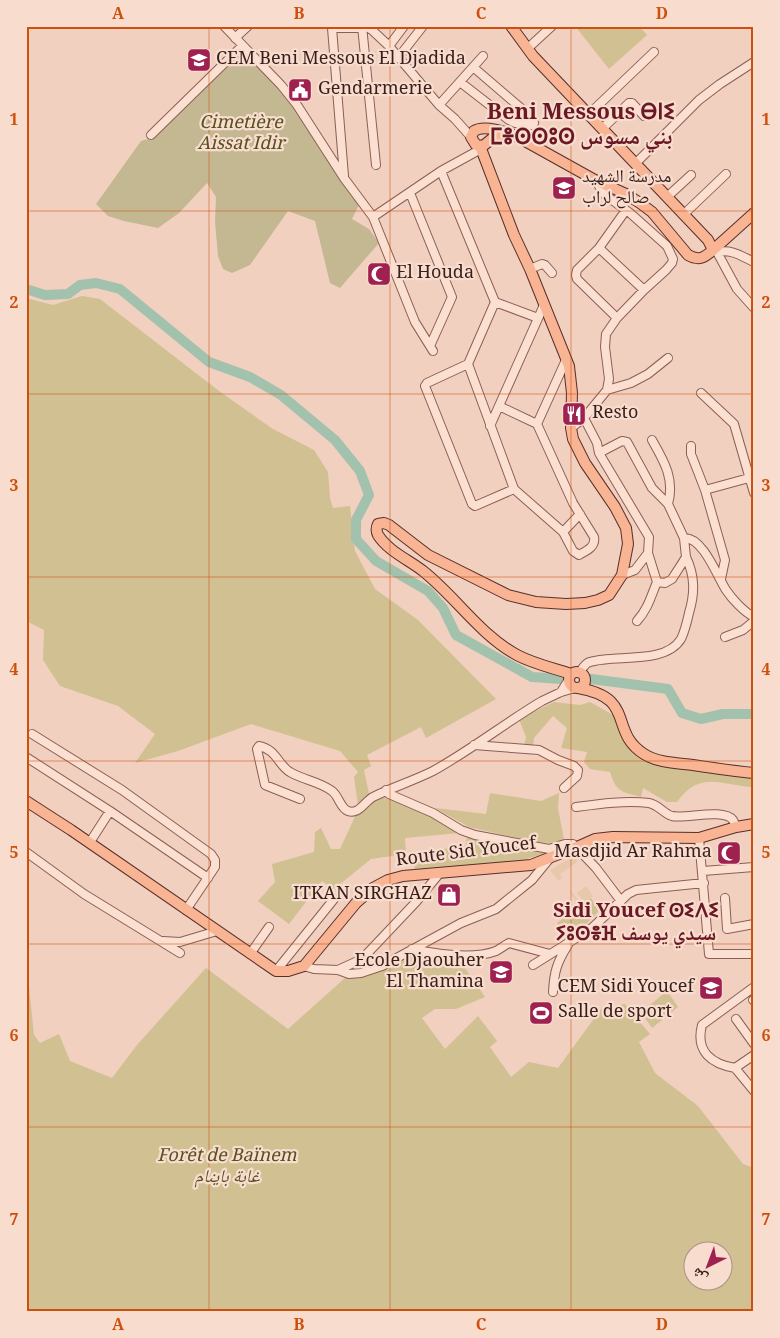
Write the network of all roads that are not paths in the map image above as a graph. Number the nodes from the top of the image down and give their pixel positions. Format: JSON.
{"nodes":[{"id":1,"x":224,"y":26,"type":"edge"},
{"id":2,"x":248,"y":26,"type":"edge"},
{"id":3,"x":404,"y":26,"type":"edge"},
{"id":4,"x":423,"y":26,"type":"edge"},
{"id":5,"x":511,"y":26,"type":"edge"},
{"id":6,"x":552,"y":26,"type":"edge"},
{"id":7,"x":363,"y":27,"type":"edge"},
{"id":8,"x":235,"y":38,"type":"junction"},
{"id":9,"x":242,"y":46,"type":"junction"},
{"id":10,"x":389,"y":46,"type":"junction"},
{"id":11,"x":527,"y":49,"type":"junction"},
{"id":12,"x":654,"y":52,"type":"dead end"},
{"id":13,"x":483,"y":56,"type":"dead end"},
{"id":14,"x":398,"y":58,"type":"junction"},
{"id":15,"x":754,"y":62,"type":"edge"},
{"id":16,"x":474,"y":67,"type":"junction"},
{"id":17,"x":460,"y":82,"type":"junction"},
{"id":18,"x":439,"y":105,"type":"junction"},
{"id":19,"x":588,"y":115,"type":"junction"},
{"id":20,"x":644,"y":116,"type":"dead end"},
{"id":21,"x":602,"y":129,"type":"junction"},
{"id":22,"x":478,"y":132,"type":"junction"},
{"id":23,"x":508,"y":132,"type":"junction"},
{"id":24,"x":151,"y":135,"type":"dead end"},
{"id":25,"x":483,"y":145,"type":"junction"},
{"id":26,"x":636,"y":164,"type":"junction"},
{"id":27,"x":376,"y":165,"type":"dead end"},
{"id":28,"x":441,"y":171,"type":"junction"},
{"id":29,"x":726,"y":174,"type":"dead end"},
{"id":30,"x":691,"y":175,"type":"dead end"},
{"id":31,"x":344,"y":178,"type":"junction"},
{"id":32,"x":595,"y":180,"type":"junction"},
{"id":33,"x":410,"y":193,"type":"junction"},
{"id":34,"x":667,"y":197,"type":"junction"},
{"id":35,"x":626,"y":210,"type":"junction"},
{"id":36,"x":754,"y":213,"type":"edge"},
{"id":37,"x":683,"y":215,"type":"junction"},
{"id":38,"x":374,"y":217,"type":"junction"},
{"id":39,"x":599,"y":248,"type":"junction"},
{"id":40,"x":715,"y":251,"type":"junction"},
{"id":41,"x":754,"y":262,"type":"edge"},
{"id":42,"x":530,"y":269,"type":"junction"},
{"id":43,"x":552,"y":274,"type":"dead end"},
{"id":44,"x":644,"y":290,"type":"junction"},
{"id":45,"x":495,"y":302,"type":"junction"},
{"id":46,"x":544,"y":306,"type":"junction"},
{"id":47,"x":754,"y":308,"type":"edge"},
{"id":48,"x":538,"y":318,"type":"junction"},
{"id":49,"x":618,"y":318,"type":"junction"},
{"id":50,"x":668,"y":358,"type":"dead end"},
{"id":51,"x":566,"y":360,"type":"junction"},
{"id":52,"x":468,"y":364,"type":"junction"},
{"id":53,"x":607,"y":390,"type":"junction"},
{"id":54,"x":701,"y":394,"type":"dead end"},
{"id":55,"x":499,"y":406,"type":"junction"},
{"id":56,"x":584,"y":418,"type":"junction"},
{"id":57,"x":537,"y":424,"type":"junction"},
{"id":58,"x":490,"y":426,"type":"junction"},
{"id":59,"x":571,"y":428,"type":"junction"},
{"id":60,"x":652,"y":440,"type":"dead end"},
{"id":61,"x":691,"y":446,"type":"dead end"},
{"id":62,"x":599,"y":453,"type":"junction"},
{"id":63,"x":749,"y":478,"type":"junction"},
{"id":64,"x":514,"y":489,"type":"junction"},
{"id":65,"x":705,"y":490,"type":"junction"},
{"id":66,"x":754,"y":493,"type":"edge"},
{"id":67,"x":668,"y":504,"type":"junction"},
{"id":68,"x":580,"y":514,"type":"junction"},
{"id":69,"x":562,"y":532,"type":"junction"},
{"id":70,"x":684,"y":538,"type":"junction"},
{"id":71,"x":648,"y":553,"type":"junction"},
{"id":72,"x":686,"y":557,"type":"junction"},
{"id":73,"x":622,"y":575,"type":"junction"},
{"id":74,"x":721,"y":580,"type":"junction"},
{"id":75,"x":656,"y":582,"type":"junction"},
{"id":76,"x":754,"y":619,"type":"edge"},
{"id":77,"x":637,"y":621,"type":"dead end"},
{"id":78,"x":725,"y":637,"type":"dead end"},
{"id":79,"x":576,"y":680,"type":"junction"},
{"id":80,"x":32,"y":734,"type":"dead end"},
{"id":81,"x":474,"y":745,"type":"junction"},
{"id":82,"x":26,"y":757,"type":"edge"},
{"id":83,"x":754,"y":774,"type":"edge"},
{"id":84,"x":564,"y":788,"type":"dead end"},
{"id":85,"x":386,"y":790,"type":"junction"},
{"id":86,"x":300,"y":799,"type":"dead end"},
{"id":87,"x":26,"y":801,"type":"edge"},
{"id":88,"x":576,"y":807,"type":"dead end"},
{"id":89,"x":110,"y":811,"type":"junction"},
{"id":90,"x":754,"y":824,"type":"edge"},
{"id":91,"x":736,"y":827,"type":"junction"},
{"id":92,"x":699,"y":838,"type":"junction"},
{"id":93,"x":90,"y":842,"type":"junction"},
{"id":94,"x":577,"y":847,"type":"junction"},
{"id":95,"x":26,"y":852,"type":"edge"},
{"id":96,"x":550,"y":858,"type":"junction"},
{"id":97,"x":754,"y":867,"type":"edge"},
{"id":98,"x":703,"y":871,"type":"junction"},
{"id":99,"x":439,"y":874,"type":"junction"},
{"id":100,"x":208,"y":878,"type":"junction"},
{"id":101,"x":704,"y":883,"type":"junction"},
{"id":102,"x":725,"y":898,"type":"dead end"},
{"id":103,"x":334,"y":899,"type":"dead end"},
{"id":104,"x":621,"y":901,"type":"junction"},
{"id":105,"x":186,"y":910,"type":"junction"},
{"id":106,"x":754,"y":924,"type":"edge"},
{"id":107,"x":269,"y":927,"type":"dead end"},
{"id":108,"x":217,"y":931,"type":"junction"},
{"id":109,"x":571,"y":941,"type":"junction"},
{"id":110,"x":163,"y":942,"type":"junction"},
{"id":111,"x":412,"y":949,"type":"junction"},
{"id":112,"x":180,"y":953,"type":"dead end"},
{"id":113,"x":250,"y":954,"type":"junction"},
{"id":114,"x":550,"y":954,"type":"junction"},
{"id":115,"x":754,"y":954,"type":"edge"},
{"id":116,"x":304,"y":966,"type":"junction"},
{"id":117,"x":533,"y":966,"type":"dead end"},
{"id":118,"x":338,"y":970,"type":"junction"},
{"id":119,"x":276,"y":971,"type":"junction"},
{"id":120,"x":754,"y":987,"type":"edge"},
{"id":121,"x":553,"y":992,"type":"dead end"},
{"id":122,"x":736,"y":1019,"type":"dead end"},
{"id":123,"x":754,"y":1044,"type":"edge"},
{"id":124,"x":754,"y":1055,"type":"edge"},
{"id":125,"x":736,"y":1068,"type":"junction"},
{"id":126,"x":754,"y":1091,"type":"edge"}],
"edges":[{"from":1,"to":8,"type":"street"},
{"from":2,"to":8,"type":"street"},
{"from":3,"to":10,"type":"street"},
{"from":4,"to":14,"type":"street"},
{"from":5,"to":11,"type":"main road"},
{"from":6,"to":11,"type":"street"},
{"from":7,"to":10,"type":"street"},
{"from":7,"to":27,"type":"street"},
{"from":7,"to":31,"type":"street"},
{"from":8,"to":9,"type":"street"},
{"from":9,"to":24,"type":"street"},
{"from":9,"to":31,"type":"street"},
{"from":10,"to":14,"type":"street"},
{"from":11,"to":19,"type":"main road"},
{"from":12,"to":19,"type":"street"},
{"from":13,"to":16,"type":"street"},
{"from":14,"to":18,"type":"street"},
{"from":15,"to":26,"type":"street"},
{"from":16,"to":17,"type":"street"},
{"from":16,"to":17,"type":"street"},
{"from":17,"to":18,"type":"street"},
{"from":18,"to":22,"type":"street"},
{"from":19,"to":21,"type":"main road"},
{"from":20,"to":21,"type":"street"},
{"from":21,"to":26,"type":"main road"},
{"from":22,"to":23,"type":"main road"},
{"from":22,"to":25,"type":"main road"},
{"from":22,"to":25,"type":"main road"},
{"from":23,"to":25,"type":"main road"},
{"from":23,"to":32,"type":"main road"},
{"from":25,"to":28,"type":"street"},
{"from":25,"to":42,"type":"main road"},
{"from":26,"to":34,"type":"main road"},
{"from":28,"to":33,"type":"street"},
{"from":28,"to":45,"type":"street"},
{"from":29,"to":37,"type":"street"},
{"from":30,"to":34,"type":"street"},
{"from":31,"to":38,"type":"street"},
{"from":32,"to":35,"type":"street"},
{"from":32,"to":40,"type":"main road"},
{"from":33,"to":38,"type":"street"},
{"from":33,"to":38,"type":"street"},
{"from":34,"to":37,"type":"main road"},
{"from":35,"to":39,"type":"street"},
{"from":35,"to":44,"type":"street"},
{"from":36,"to":40,"type":"main road"},
{"from":37,"to":40,"type":"main road"},
{"from":39,"to":44,"type":"street"},
{"from":39,"to":49,"type":"street"},
{"from":40,"to":41,"type":"street"},
{"from":40,"to":47,"type":"street"},
{"from":42,"to":43,"type":"street"},
{"from":42,"to":46,"type":"main road"},
{"from":44,"to":49,"type":"street"},
{"from":45,"to":48,"type":"street"},
{"from":45,"to":52,"type":"street"},
{"from":46,"to":48,"type":"street"},
{"from":46,"to":51,"type":"main road"},
{"from":48,"to":55,"type":"street"},
{"from":49,"to":53,"type":"street"},
{"from":50,"to":53,"type":"street"},
{"from":51,"to":57,"type":"street"},
{"from":51,"to":59,"type":"main road"},
{"from":52,"to":58,"type":"street"},
{"from":52,"to":64,"type":"street"},
{"from":53,"to":56,"type":"street"},
{"from":54,"to":63,"type":"street"},
{"from":55,"to":57,"type":"street"},
{"from":55,"to":58,"type":"street"},
{"from":56,"to":59,"type":"street"},
{"from":56,"to":62,"type":"street"},
{"from":57,"to":68,"type":"street"},
{"from":58,"to":64,"type":"street"},
{"from":59,"to":73,"type":"main road"},
{"from":60,"to":67,"type":"street"},
{"from":61,"to":65,"type":"street"},
{"from":62,"to":67,"type":"street"},
{"from":62,"to":71,"type":"street"},
{"from":63,"to":65,"type":"street"},
{"from":63,"to":66,"type":"street"},
{"from":64,"to":69,"type":"street"},
{"from":65,"to":74,"type":"street"},
{"from":67,"to":70,"type":"street"},
{"from":68,"to":69,"type":"street"},
{"from":68,"to":69,"type":"street"},
{"from":70,"to":72,"type":"street"},
{"from":70,"to":74,"type":"street"},
{"from":71,"to":73,"type":"street"},
{"from":71,"to":75,"type":"street"},
{"from":72,"to":75,"type":"street"},
{"from":72,"to":79,"type":"street"},
{"from":73,"to":79,"type":"main road"},
{"from":74,"to":76,"type":"street"},
{"from":75,"to":77,"type":"street"},
{"from":76,"to":78,"type":"street"},
{"from":79,"to":81,"type":"street"},
{"from":79,"to":83,"type":"main road"},
{"from":80,"to":100,"type":"street"},
{"from":81,"to":84,"type":"street"},
{"from":81,"to":85,"type":"street"},
{"from":82,"to":89,"type":"street"},
{"from":85,"to":86,"type":"street"},
{"from":85,"to":94,"type":"street"},
{"from":87,"to":93,"type":"main road"},
{"from":88,"to":91,"type":"street"},
{"from":89,"to":93,"type":"street"},
{"from":89,"to":100,"type":"street"},
{"from":90,"to":91,"type":"main road","name":"Route Sid Youcef"},
{"from":91,"to":92,"type":"main road","name":"Route Sid Youcef"},
{"from":92,"to":94,"type":"main road","name":"Route Sid Youcef"},
{"from":92,"to":98,"type":"street"},
{"from":93,"to":105,"type":"main road"},
{"from":94,"to":96,"type":"main road","name":"Route Sid Youcef"},
{"from":94,"to":104,"type":"street"},
{"from":95,"to":110,"type":"street"},
{"from":96,"to":99,"type":"main road","name":"Route Sid Youcef"},
{"from":96,"to":111,"type":"street"},
{"from":97,"to":98,"type":"street"},
{"from":98,"to":101,"type":"street"},
{"from":99,"to":116,"type":"main road","name":"Route Sid Youcef"},
{"from":99,"to":118,"type":"street"},
{"from":100,"to":105,"type":"street"},
{"from":101,"to":104,"type":"street"},
{"from":101,"to":115,"type":"street"},
{"from":102,"to":106,"type":"street"},
{"from":103,"to":119,"type":"street"},
{"from":104,"to":109,"type":"street"},
{"from":105,"to":108,"type":"main road"},
{"from":107,"to":113,"type":"street"},
{"from":108,"to":110,"type":"street"},
{"from":108,"to":113,"type":"main road"},
{"from":109,"to":114,"type":"street"},
{"from":109,"to":121,"type":"street"},
{"from":110,"to":112,"type":"street"},
{"from":111,"to":114,"type":"street"},
{"from":111,"to":118,"type":"street"},
{"from":113,"to":119,"type":"main road"},
{"from":114,"to":117,"type":"street"},
{"from":116,"to":118,"type":"street"},
{"from":116,"to":119,"type":"main road"},
{"from":120,"to":125,"type":"street"},
{"from":122,"to":123,"type":"street"},
{"from":124,"to":125,"type":"street"},
{"from":125,"to":126,"type":"street"}]}
